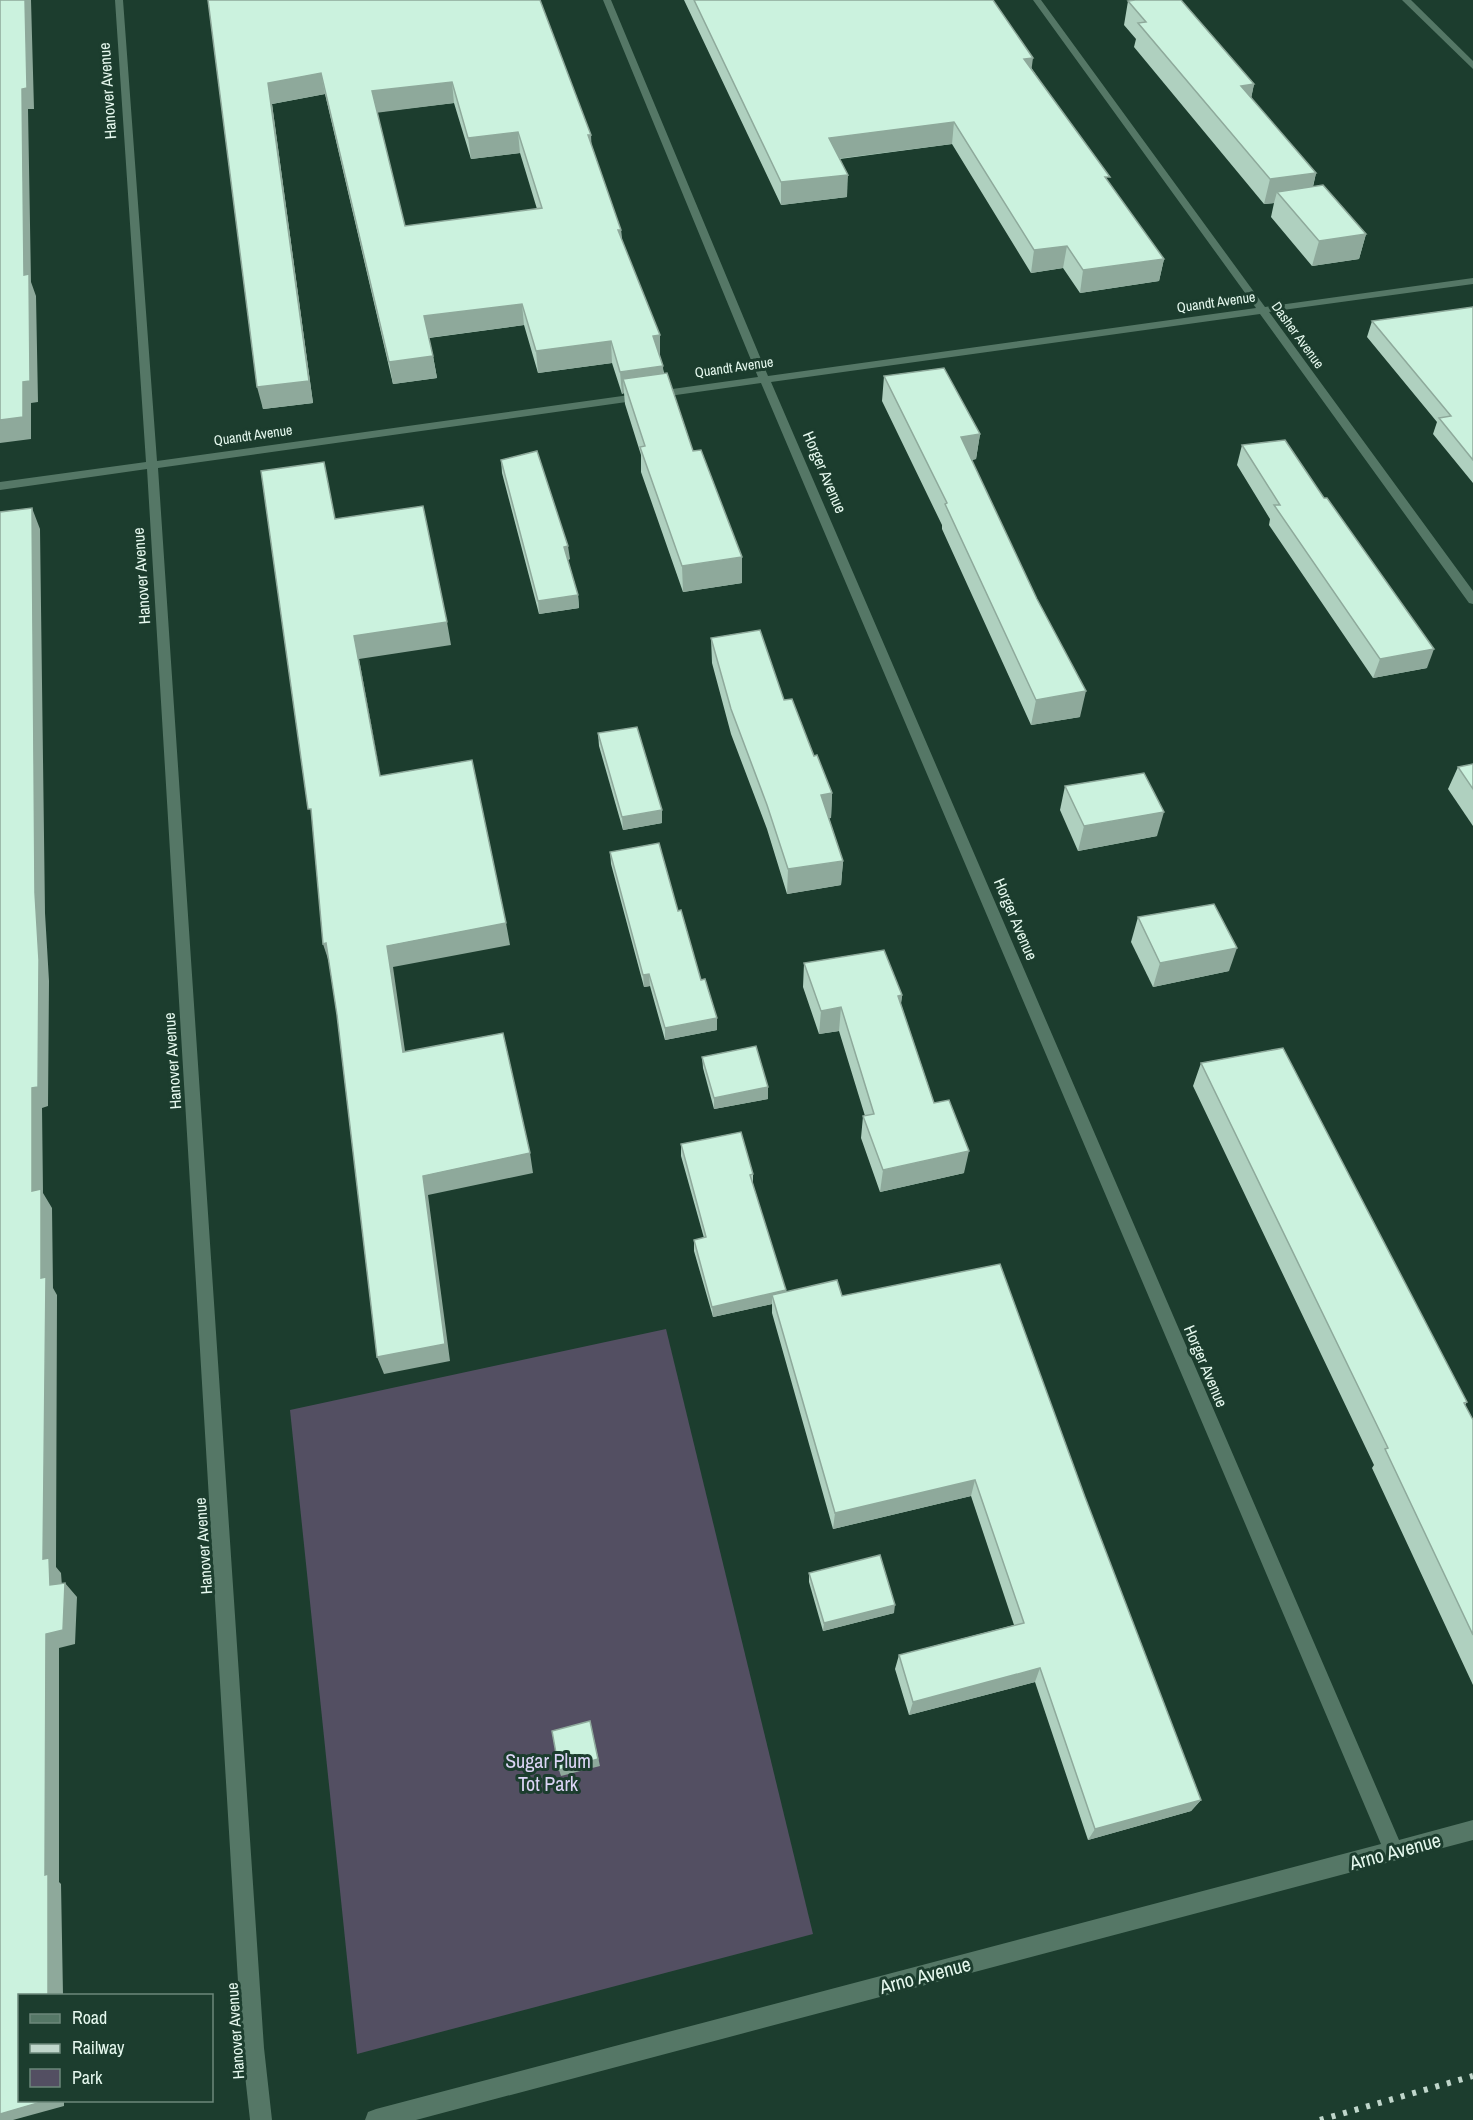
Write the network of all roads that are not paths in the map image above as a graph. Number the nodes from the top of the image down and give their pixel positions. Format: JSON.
{"nodes":[{"id":1,"x":118,"y":0,"type":"edge"},
{"id":2,"x":607,"y":0,"type":"edge"},
{"id":3,"x":1036,"y":0,"type":"edge"},
{"id":4,"x":1406,"y":0,"type":"edge"},
{"id":5,"x":1473,"y":66,"type":"edge"},
{"id":6,"x":1473,"y":281,"type":"edge"},
{"id":7,"x":1261,"y":310,"type":"junction"},
{"id":8,"x":764,"y":378,"type":"junction"},
{"id":9,"x":152,"y":465,"type":"junction"},
{"id":10,"x":0,"y":486,"type":"edge"},
{"id":11,"x":1473,"y":600,"type":"edge"},
{"id":12,"x":1473,"y":1830,"type":"edge"},
{"id":13,"x":1394,"y":1851,"type":"junction"},
{"id":14,"x":261,"y":2120,"type":"edge"},
{"id":15,"x":376,"y":2120,"type":"edge"}],
"edges":[{"from":1,"to":9,"type":"street","name":"Hanover Avenue"},
{"from":2,"to":8,"type":"street","name":"Horger Avenue"},
{"from":3,"to":7,"type":"street","name":"Dasher Avenue"},
{"from":4,"to":5,"type":"street"},
{"from":6,"to":7,"type":"street","name":"Quandt Avenue"},
{"from":7,"to":8,"type":"street","name":"Quandt Avenue"},
{"from":7,"to":11,"type":"street","name":"Dasher Avenue"},
{"from":8,"to":9,"type":"street","name":"Quandt Avenue"},
{"from":8,"to":13,"type":"street","name":"Horger Avenue"},
{"from":9,"to":10,"type":"street","name":"Quandt Avenue"},
{"from":9,"to":14,"type":"street","name":"Hanover Avenue"},
{"from":12,"to":13,"type":"street","name":"Arno Avenue"},
{"from":13,"to":15,"type":"street","name":"Arno Avenue"}]}
